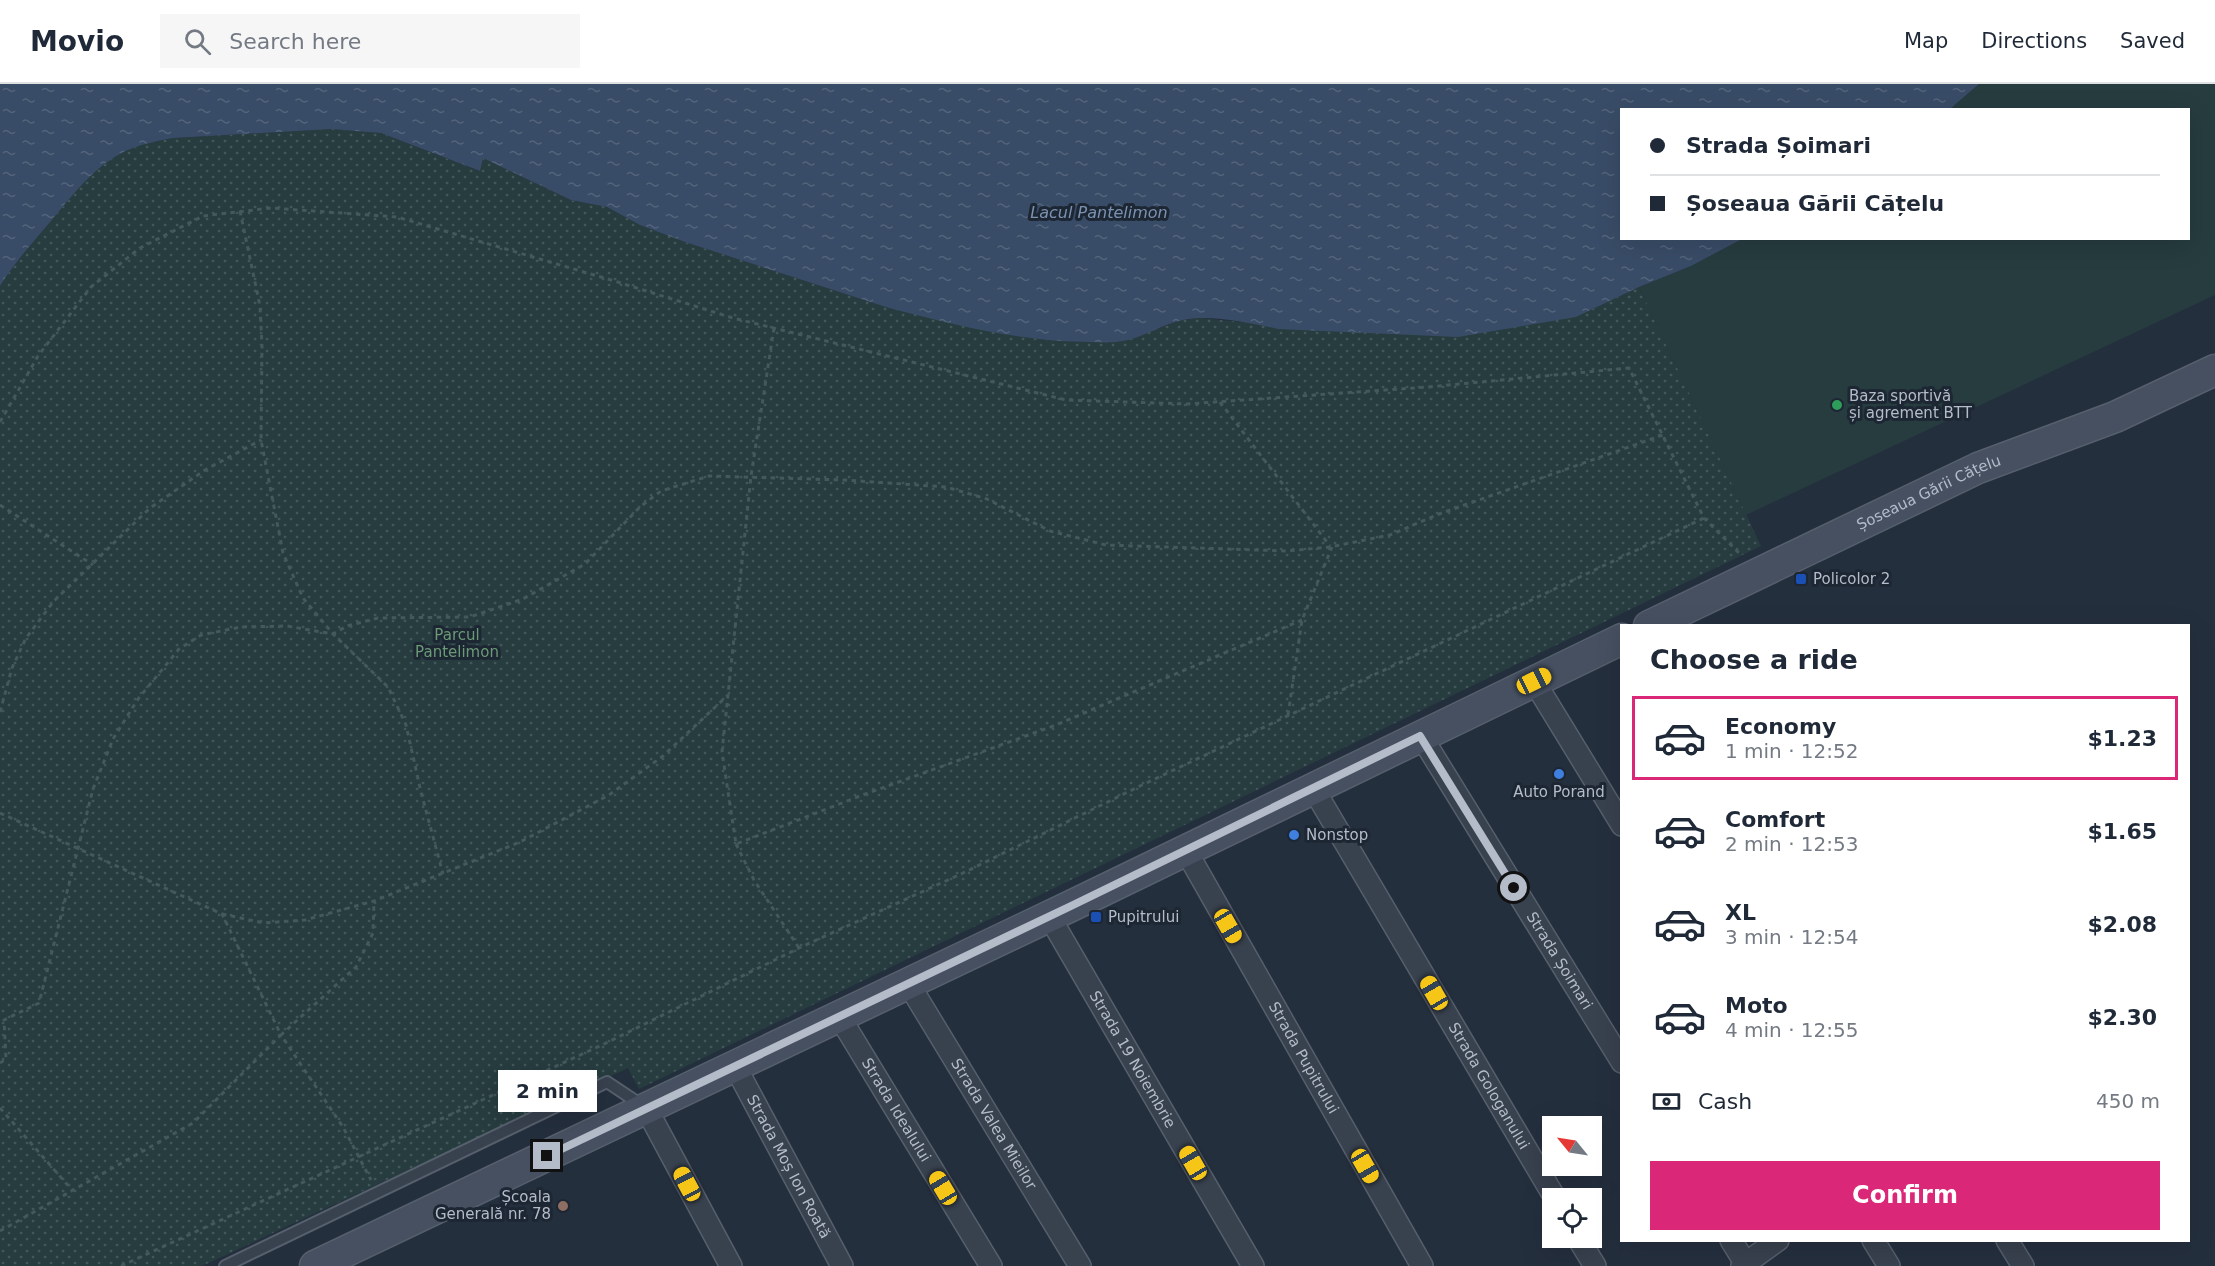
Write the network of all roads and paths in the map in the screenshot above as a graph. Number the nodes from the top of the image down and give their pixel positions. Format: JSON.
{"nodes":[{"id":1,"x":240,"y":212,"type":"junction"},
{"id":2,"x":774,"y":328,"type":"junction"},
{"id":3,"x":2215,"y":370,"type":"edge"},
{"id":4,"x":1220,"y":402,"type":"junction"},
{"id":5,"x":0,"y":422,"type":"edge"},
{"id":6,"x":1662,"y":435,"type":"junction"},
{"id":7,"x":261,"y":440,"type":"junction"},
{"id":8,"x":751,"y":476,"type":"junction"},
{"id":9,"x":0,"y":505,"type":"edge"},
{"id":10,"x":1704,"y":518,"type":"junction"},
{"id":11,"x":1331,"y":547,"type":"junction"},
{"id":12,"x":93,"y":565,"type":"junction"},
{"id":13,"x":1759,"y":573,"type":"junction"},
{"id":14,"x":1302,"y":620,"type":"junction"},
{"id":15,"x":1653,"y":624,"type":"edge"},
{"id":16,"x":333,"y":634,"type":"junction"},
{"id":17,"x":1620,"y":640,"type":"edge"},
{"id":18,"x":1534,"y":681,"type":"junction"},
{"id":19,"x":728,"y":696,"type":"junction"},
{"id":20,"x":0,"y":712,"type":"edge"},
{"id":21,"x":1288,"y":716,"type":"junction"},
{"id":22,"x":1420,"y":736,"type":"junction"},
{"id":23,"x":1313,"y":788,"type":"junction"},
{"id":24,"x":0,"y":813,"type":"edge"},
{"id":25,"x":1620,"y":822,"type":"edge"},
{"id":26,"x":736,"y":844,"type":"junction"},
{"id":27,"x":78,"y":848,"type":"junction"},
{"id":28,"x":1185,"y":849,"type":"junction"},
{"id":29,"x":443,"y":874,"type":"junction"},
{"id":30,"x":374,"y":900,"type":"junction"},
{"id":31,"x":222,"y":914,"type":"junction"},
{"id":32,"x":1049,"y":916,"type":"junction"},
{"id":33,"x":799,"y":948,"type":"junction"},
{"id":34,"x":908,"y":983,"type":"junction"},
{"id":35,"x":838,"y":1016,"type":"junction"},
{"id":36,"x":281,"y":1035,"type":"junction"},
{"id":37,"x":1620,"y":1059,"type":"edge"},
{"id":38,"x":0,"y":1063,"type":"edge"},
{"id":39,"x":735,"y":1066,"type":"junction"},
{"id":40,"x":0,"y":1108,"type":"edge"},
{"id":41,"x":646,"y":1108,"type":"junction"},
{"id":42,"x":359,"y":1157,"type":"junction"},
{"id":43,"x":1549,"y":1188,"type":"edge"},
{"id":44,"x":73,"y":1190,"type":"junction"},
{"id":45,"x":377,"y":1192,"type":"junction"},
{"id":46,"x":0,"y":1231,"type":"edge"},
{"id":47,"x":1732,"y":1242,"type":"edge"},
{"id":48,"x":1776,"y":1242,"type":"edge"},
{"id":49,"x":1875,"y":1242,"type":"edge"},
{"id":50,"x":2008,"y":1242,"type":"edge"},
{"id":51,"x":1584,"y":1248,"type":"edge"},
{"id":52,"x":346,"y":1259,"type":"edge"},
{"id":53,"x":1745,"y":1265,"type":"edge"},
{"id":54,"x":121,"y":1266,"type":"edge"},
{"id":55,"x":225,"y":1266,"type":"edge"},
{"id":56,"x":315,"y":1266,"type":"edge"},
{"id":57,"x":731,"y":1266,"type":"edge"},
{"id":58,"x":842,"y":1266,"type":"edge"},
{"id":59,"x":991,"y":1266,"type":"edge"},
{"id":60,"x":1080,"y":1266,"type":"edge"},
{"id":61,"x":1253,"y":1266,"type":"edge"},
{"id":62,"x":1422,"y":1266,"type":"edge"},
{"id":63,"x":1595,"y":1266,"type":"edge"},
{"id":64,"x":1889,"y":1266,"type":"edge"},
{"id":65,"x":2023,"y":1266,"type":"edge"}],
"edges":[{"from":1,"to":2,"type":"path"},
{"from":1,"to":5,"type":"path"},
{"from":1,"to":7,"type":"path"},
{"from":2,"to":4,"type":"path"},
{"from":2,"to":8,"type":"path"},
{"from":3,"to":13,"type":"main road","name":"Șoseaua Gării Cățelu"},
{"from":4,"to":6,"type":"path"},
{"from":4,"to":11,"type":"path"},
{"from":6,"to":10,"type":"path"},
{"from":6,"to":11,"type":"path"},
{"from":7,"to":12,"type":"path"},
{"from":7,"to":16,"type":"path"},
{"from":8,"to":11,"type":"path"},
{"from":8,"to":16,"type":"path"},
{"from":8,"to":19,"type":"path"},
{"from":9,"to":12,"type":"path"},
{"from":10,"to":13,"type":"path"},
{"from":10,"to":21,"type":"path"},
{"from":11,"to":14,"type":"path"},
{"from":12,"to":20,"type":"path"},
{"from":13,"to":15,"type":"main road","name":"Șoseaua Gării Cățelu"},
{"from":14,"to":21,"type":"path"},
{"from":14,"to":26,"type":"path"},
{"from":16,"to":27,"type":"path"},
{"from":16,"to":29,"type":"path"},
{"from":17,"to":18,"type":"main road"},
{"from":18,"to":22,"type":"main road"},
{"from":18,"to":25,"type":"street"},
{"from":19,"to":26,"type":"path"},
{"from":19,"to":29,"type":"path"},
{"from":21,"to":33,"type":"path"},
{"from":22,"to":23,"type":"main road"},
{"from":22,"to":37,"type":"street","name":"Strada Șoimari"},
{"from":23,"to":28,"type":"main road"},
{"from":23,"to":43,"type":"street","name":"Strada Gologanului"},
{"from":24,"to":27,"type":"path"},
{"from":26,"to":33,"type":"path"},
{"from":27,"to":31,"type":"path"},
{"from":27,"to":38,"type":"path"},
{"from":28,"to":32,"type":"main road"},
{"from":28,"to":62,"type":"street","name":"Strada Pupitrului"},
{"from":29,"to":30,"type":"path"},
{"from":30,"to":31,"type":"path"},
{"from":30,"to":36,"type":"path"},
{"from":31,"to":36,"type":"path"},
{"from":32,"to":34,"type":"main road"},
{"from":32,"to":61,"type":"street","name":"Strada 19 Noiembrie"},
{"from":33,"to":42,"type":"path"},
{"from":34,"to":35,"type":"main road"},
{"from":34,"to":60,"type":"street","name":"Strada Valea Mieilor"},
{"from":35,"to":39,"type":"main road"},
{"from":35,"to":59,"type":"street","name":"Strada Idealului"},
{"from":36,"to":42,"type":"path"},
{"from":36,"to":44,"type":"path"},
{"from":39,"to":41,"type":"main road"},
{"from":39,"to":58,"type":"street","name":"Strada Moș Ion Roată"},
{"from":40,"to":44,"type":"path"},
{"from":41,"to":45,"type":"lane"},
{"from":41,"to":52,"type":"main road"},
{"from":41,"to":57,"type":"street"},
{"from":42,"to":45,"type":"path"},
{"from":42,"to":54,"type":"path"},
{"from":44,"to":46,"type":"path"},
{"from":45,"to":55,"type":"lane"},
{"from":47,"to":53,"type":"street"},
{"from":48,"to":53,"type":"street"},
{"from":49,"to":64,"type":"street"},
{"from":50,"to":65,"type":"street"},
{"from":51,"to":63,"type":"street"},
{"from":52,"to":56,"type":"main road"}]}
